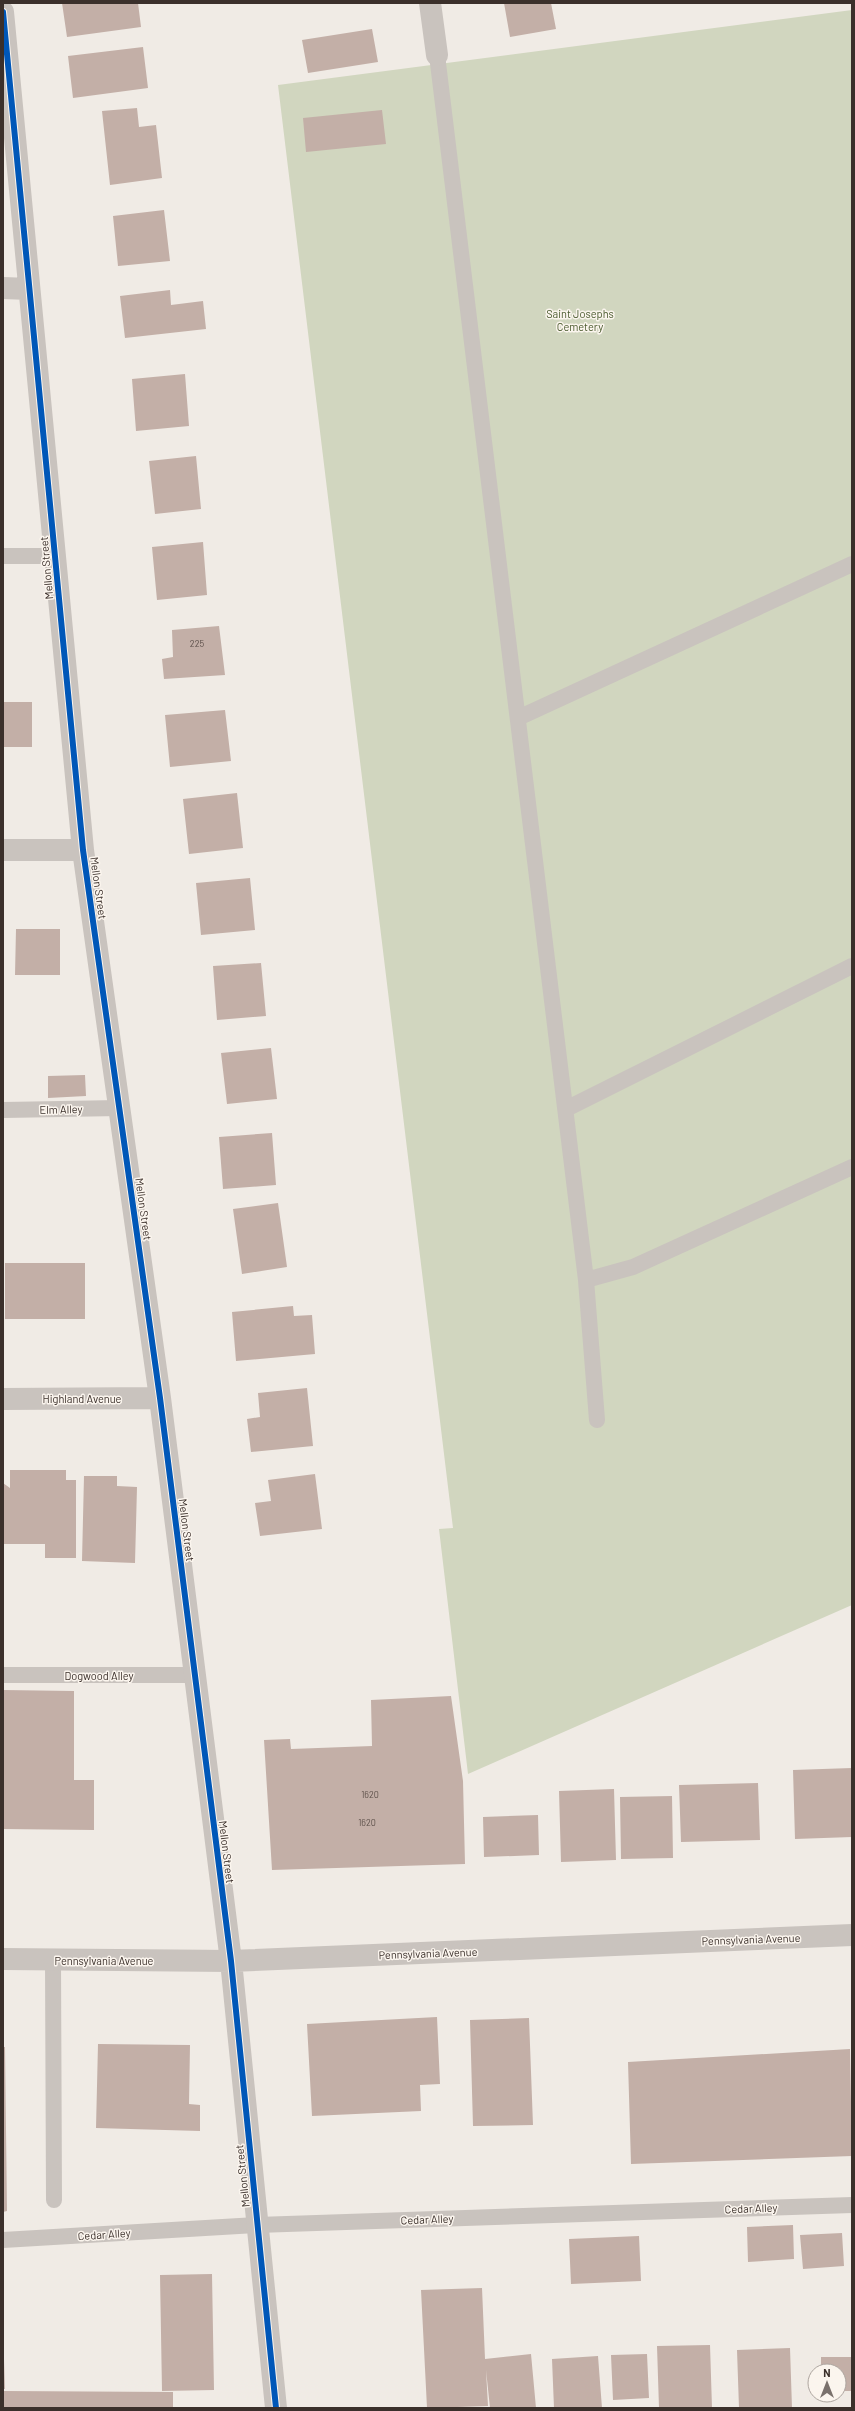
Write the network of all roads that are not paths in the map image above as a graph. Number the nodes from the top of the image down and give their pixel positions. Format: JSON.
{"nodes":[{"id":1,"x":430,"y":3,"type":"edge"},
{"id":2,"x":3,"y":12,"type":"edge"},
{"id":3,"x":437,"y":55,"type":"joint"},
{"id":4,"x":3,"y":288,"type":"edge"},
{"id":5,"x":30,"y":289,"type":"junction"},
{"id":6,"x":3,"y":556,"type":"edge"},
{"id":7,"x":55,"y":556,"type":"junction"},
{"id":8,"x":852,"y":564,"type":"edge"},
{"id":9,"x":518,"y":718,"type":"junction"},
{"id":10,"x":3,"y":850,"type":"edge"},
{"id":11,"x":83,"y":850,"type":"junction"},
{"id":12,"x":852,"y":966,"type":"edge"},
{"id":13,"x":120,"y":1108,"type":"junction"},
{"id":14,"x":3,"y":1110,"type":"edge"},
{"id":15,"x":566,"y":1110,"type":"junction"},
{"id":16,"x":852,"y":1167,"type":"edge"},
{"id":17,"x":586,"y":1280,"type":"junction"},
{"id":18,"x":160,"y":1398,"type":"junction"},
{"id":19,"x":3,"y":1399,"type":"edge"},
{"id":20,"x":597,"y":1420,"type":"dead end"},
{"id":21,"x":3,"y":1675,"type":"edge"},
{"id":22,"x":195,"y":1675,"type":"junction"},
{"id":23,"x":852,"y":1935,"type":"edge"},
{"id":24,"x":3,"y":1959,"type":"edge"},
{"id":25,"x":53,"y":1960,"type":"junction"},
{"id":26,"x":231,"y":1961,"type":"junction"},
{"id":27,"x":54,"y":2200,"type":"dead end"},
{"id":28,"x":852,"y":2205,"type":"edge"},
{"id":29,"x":257,"y":2225,"type":"junction"},
{"id":30,"x":3,"y":2240,"type":"edge"},
{"id":31,"x":276,"y":2408,"type":"edge"}],
"edges":[{"from":1,"to":3,"type":"street"},
{"from":2,"to":5,"type":"street","name":"Mellon Street"},
{"from":3,"to":9,"type":"lane"},
{"from":4,"to":5,"type":"street"},
{"from":5,"to":7,"type":"street","name":"Mellon Street"},
{"from":6,"to":7,"type":"lane"},
{"from":7,"to":11,"type":"street","name":"Mellon Street"},
{"from":8,"to":9,"type":"lane"},
{"from":9,"to":15,"type":"lane"},
{"from":10,"to":11,"type":"street"},
{"from":11,"to":13,"type":"street","name":"Mellon Street"},
{"from":12,"to":15,"type":"lane"},
{"from":13,"to":14,"type":"lane","name":"Elm Alley"},
{"from":13,"to":18,"type":"street","name":"Mellon Street"},
{"from":15,"to":17,"type":"lane"},
{"from":16,"to":17,"type":"lane"},
{"from":17,"to":20,"type":"lane"},
{"from":18,"to":19,"type":"street","name":"Highland Avenue"},
{"from":18,"to":22,"type":"street","name":"Mellon Street"},
{"from":21,"to":22,"type":"lane","name":"Dogwood Alley"},
{"from":22,"to":26,"type":"street","name":"Mellon Street"},
{"from":23,"to":26,"type":"street","name":"Pennsylvania Avenue"},
{"from":24,"to":25,"type":"street","name":"Pennsylvania Avenue"},
{"from":25,"to":26,"type":"street","name":"Pennsylvania Avenue"},
{"from":25,"to":27,"type":"lane"},
{"from":26,"to":29,"type":"street","name":"Mellon Street"},
{"from":28,"to":29,"type":"lane","name":"Cedar Alley"},
{"from":29,"to":30,"type":"lane","name":"Cedar Alley"},
{"from":29,"to":31,"type":"street","name":"Mellon Street"}]}
